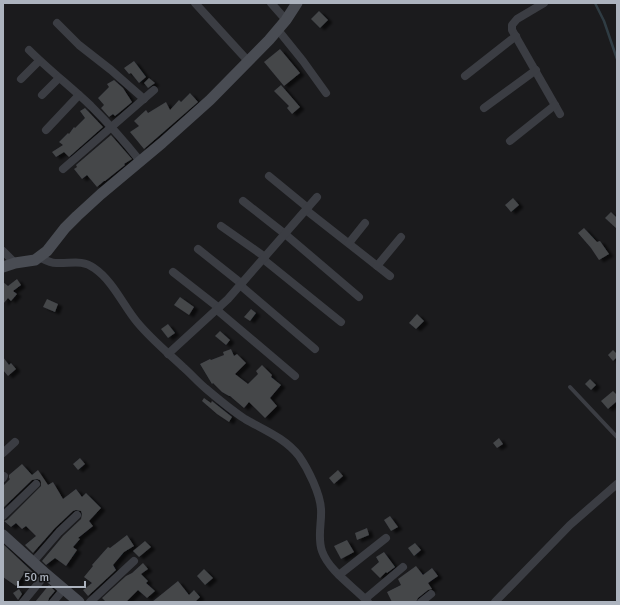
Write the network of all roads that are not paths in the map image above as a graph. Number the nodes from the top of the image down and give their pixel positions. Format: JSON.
{"nodes":[{"id":1,"x":195,"y":3,"type":"edge"},
{"id":2,"x":271,"y":3,"type":"edge"},
{"id":3,"x":297,"y":3,"type":"edge"},
{"id":4,"x":544,"y":3,"type":"edge"},
{"id":5,"x":286,"y":20,"type":"junction"},
{"id":6,"x":57,"y":23,"type":"dead end"},
{"id":7,"x":278,"y":30,"type":"junction"},
{"id":8,"x":516,"y":36,"type":"junction"},
{"id":9,"x":29,"y":50,"type":"dead end"},
{"id":10,"x":39,"y":61,"type":"junction"},
{"id":11,"x":248,"y":61,"type":"junction"},
{"id":12,"x":536,"y":70,"type":"junction"},
{"id":13,"x":465,"y":76,"type":"dead end"},
{"id":14,"x":59,"y":78,"type":"junction"},
{"id":15,"x":21,"y":79,"type":"dead end"},
{"id":16,"x":154,"y":90,"type":"dead end"},
{"id":17,"x":326,"y":93,"type":"dead end"},
{"id":18,"x":42,"y":95,"type":"dead end"},
{"id":19,"x":79,"y":95,"type":"junction"},
{"id":20,"x":144,"y":99,"type":"junction"},
{"id":21,"x":555,"y":105,"type":"junction"},
{"id":22,"x":484,"y":108,"type":"dead end"},
{"id":23,"x":560,"y":114,"type":"dead end"},
{"id":24,"x":112,"y":127,"type":"junction"},
{"id":25,"x":46,"y":130,"type":"dead end"},
{"id":26,"x":510,"y":141,"type":"dead end"},
{"id":27,"x":140,"y":162,"type":"junction"},
{"id":28,"x":63,"y":169,"type":"dead end"},
{"id":29,"x":268,"y":176,"type":"dead end"},
{"id":30,"x":317,"y":197,"type":"dead end"},
{"id":31,"x":244,"y":201,"type":"dead end"},
{"id":32,"x":307,"y":209,"type":"junction"},
{"id":33,"x":365,"y":222,"type":"dead end"},
{"id":34,"x":221,"y":226,"type":"dead end"},
{"id":35,"x":285,"y":234,"type":"junction"},
{"id":36,"x":401,"y":237,"type":"dead end"},
{"id":37,"x":349,"y":243,"type":"junction"},
{"id":38,"x":198,"y":249,"type":"dead end"},
{"id":39,"x":3,"y":251,"type":"edge"},
{"id":40,"x":40,"y":258,"type":"junction"},
{"id":41,"x":264,"y":258,"type":"junction"},
{"id":42,"x":15,"y":262,"type":"junction"},
{"id":43,"x":377,"y":266,"type":"junction"},
{"id":44,"x":3,"y":267,"type":"edge"},
{"id":45,"x":173,"y":272,"type":"dead end"},
{"id":46,"x":390,"y":276,"type":"dead end"},
{"id":47,"x":241,"y":284,"type":"junction"},
{"id":48,"x":359,"y":297,"type":"dead end"},
{"id":49,"x":218,"y":309,"type":"junction"},
{"id":50,"x":341,"y":322,"type":"dead end"},
{"id":51,"x":315,"y":349,"type":"dead end"},
{"id":52,"x":168,"y":354,"type":"junction"},
{"id":53,"x":295,"y":376,"type":"dead end"},
{"id":54,"x":570,"y":387,"type":"dead end"},
{"id":55,"x":617,"y":437,"type":"edge"},
{"id":56,"x":15,"y":442,"type":"dead end"},
{"id":57,"x":3,"y":453,"type":"edge"},
{"id":58,"x":36,"y":484,"type":"dead end"},
{"id":59,"x":617,"y":484,"type":"edge"},
{"id":60,"x":77,"y":514,"type":"dead end"},
{"id":61,"x":3,"y":516,"type":"edge"},
{"id":62,"x":3,"y":535,"type":"edge"},
{"id":63,"x":386,"y":538,"type":"dead end"},
{"id":64,"x":134,"y":561,"type":"dead end"},
{"id":65,"x":33,"y":562,"type":"junction"},
{"id":66,"x":403,"y":567,"type":"dead end"},
{"id":67,"x":46,"y":574,"type":"junction"},
{"id":68,"x":339,"y":574,"type":"junction"},
{"id":69,"x":64,"y":589,"type":"junction"},
{"id":70,"x":431,"y":594,"type":"dead end"},
{"id":71,"x":367,"y":600,"type":"edge"},
{"id":72,"x":23,"y":602,"type":"edge"},
{"id":73,"x":53,"y":602,"type":"edge"},
{"id":74,"x":79,"y":602,"type":"edge"},
{"id":75,"x":90,"y":602,"type":"edge"},
{"id":76,"x":421,"y":602,"type":"edge"},
{"id":77,"x":495,"y":602,"type":"edge"}],
"edges":[{"from":1,"to":11,"type":"street"},
{"from":2,"to":5,"type":"street"},
{"from":3,"to":5,"type":"street"},
{"from":4,"to":8,"type":"street"},
{"from":5,"to":7,"type":"street"},
{"from":6,"to":20,"type":"street"},
{"from":7,"to":11,"type":"street"},
{"from":7,"to":17,"type":"street"},
{"from":8,"to":12,"type":"street"},
{"from":8,"to":13,"type":"street"},
{"from":9,"to":10,"type":"street"},
{"from":10,"to":14,"type":"street"},
{"from":10,"to":15,"type":"street"},
{"from":11,"to":27,"type":"street"},
{"from":12,"to":21,"type":"street"},
{"from":12,"to":22,"type":"street"},
{"from":14,"to":18,"type":"street"},
{"from":14,"to":19,"type":"street"},
{"from":16,"to":20,"type":"street"},
{"from":19,"to":24,"type":"street"},
{"from":19,"to":25,"type":"street"},
{"from":20,"to":24,"type":"street"},
{"from":21,"to":23,"type":"street"},
{"from":21,"to":26,"type":"street"},
{"from":24,"to":27,"type":"street"},
{"from":24,"to":28,"type":"street"},
{"from":27,"to":40,"type":"street"},
{"from":29,"to":32,"type":"street"},
{"from":30,"to":32,"type":"street"},
{"from":31,"to":35,"type":"street"},
{"from":32,"to":35,"type":"street"},
{"from":32,"to":37,"type":"street"},
{"from":33,"to":37,"type":"street"},
{"from":34,"to":41,"type":"street"},
{"from":35,"to":41,"type":"street"},
{"from":35,"to":48,"type":"street"},
{"from":36,"to":43,"type":"street"},
{"from":37,"to":43,"type":"street"},
{"from":38,"to":47,"type":"street"},
{"from":39,"to":42,"type":"street"},
{"from":40,"to":42,"type":"street"},
{"from":40,"to":52,"type":"street"},
{"from":41,"to":47,"type":"street"},
{"from":41,"to":50,"type":"street"},
{"from":42,"to":44,"type":"street"},
{"from":43,"to":46,"type":"street"},
{"from":45,"to":49,"type":"street"},
{"from":47,"to":49,"type":"street"},
{"from":47,"to":51,"type":"street"},
{"from":49,"to":52,"type":"street"},
{"from":49,"to":53,"type":"street"},
{"from":52,"to":68,"type":"street"},
{"from":54,"to":55,"type":"lane"},
{"from":56,"to":57,"type":"street"},
{"from":58,"to":61,"type":"street"},
{"from":59,"to":77,"type":"street"},
{"from":60,"to":65,"type":"street"},
{"from":62,"to":65,"type":"street"},
{"from":63,"to":68,"type":"street"},
{"from":64,"to":75,"type":"street"},
{"from":65,"to":67,"type":"street"},
{"from":66,"to":71,"type":"street"},
{"from":67,"to":69,"type":"street"},
{"from":67,"to":72,"type":"street"},
{"from":68,"to":71,"type":"street"},
{"from":69,"to":73,"type":"street"},
{"from":69,"to":74,"type":"street"},
{"from":70,"to":76,"type":"street"}]}
